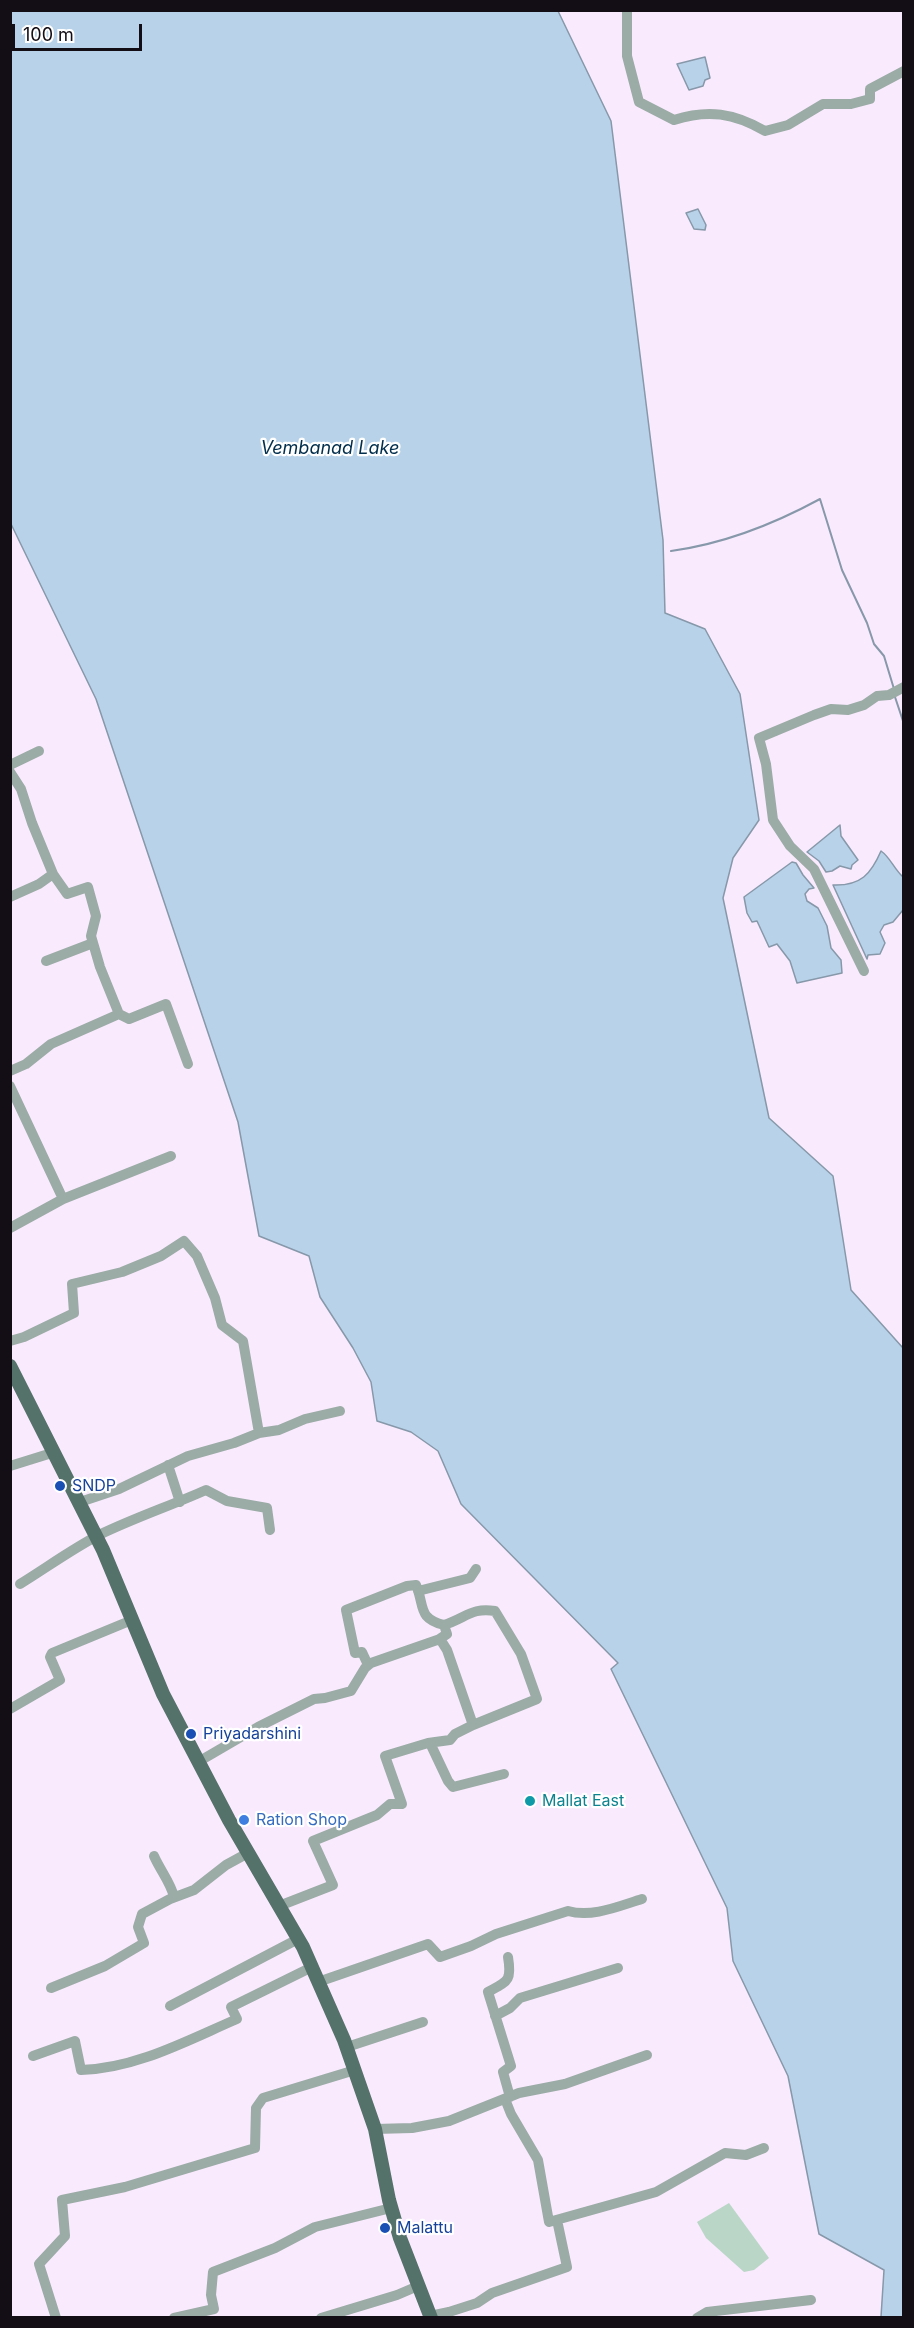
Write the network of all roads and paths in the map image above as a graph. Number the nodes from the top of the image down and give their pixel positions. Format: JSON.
{"nodes":[{"id":1,"x":627,"y":10,"type":"edge"},
{"id":2,"x":903,"y":71,"type":"edge"},
{"id":3,"x":897,"y":690,"type":"edge"},
{"id":4,"x":39,"y":751,"type":"dead end"},
{"id":5,"x":10,"y":765,"type":"edge"},
{"id":6,"x":10,"y":772,"type":"edge"},
{"id":7,"x":53,"y":874,"type":"junction"},
{"id":8,"x":10,"y":897,"type":"edge"},
{"id":9,"x":93,"y":943,"type":"junction"},
{"id":10,"x":46,"y":961,"type":"dead end"},
{"id":11,"x":864,"y":971,"type":"dead end"},
{"id":12,"x":119,"y":1014,"type":"junction"},
{"id":13,"x":188,"y":1064,"type":"dead end"},
{"id":14,"x":10,"y":1071,"type":"edge"},
{"id":15,"x":10,"y":1086,"type":"edge"},
{"id":16,"x":171,"y":1156,"type":"dead end"},
{"id":17,"x":63,"y":1199,"type":"junction"},
{"id":18,"x":10,"y":1228,"type":"edge"},
{"id":19,"x":10,"y":1341,"type":"edge"},
{"id":20,"x":10,"y":1365,"type":"edge"},
{"id":21,"x":340,"y":1411,"type":"dead end"},
{"id":22,"x":259,"y":1433,"type":"junction"},
{"id":23,"x":55,"y":1452,"type":"junction"},
{"id":24,"x":168,"y":1465,"type":"junction"},
{"id":25,"x":10,"y":1466,"type":"edge"},
{"id":26,"x":80,"y":1502,"type":"junction"},
{"id":27,"x":180,"y":1502,"type":"junction"},
{"id":28,"x":270,"y":1530,"type":"dead end"},
{"id":29,"x":96,"y":1537,"type":"junction"},
{"id":30,"x":476,"y":1569,"type":"dead end"},
{"id":31,"x":20,"y":1584,"type":"dead end"},
{"id":32,"x":418,"y":1591,"type":"junction"},
{"id":33,"x":132,"y":1620,"type":"junction"},
{"id":34,"x":444,"y":1624,"type":"junction"},
{"id":35,"x":438,"y":1640,"type":"junction"},
{"id":36,"x":368,"y":1665,"type":"junction"},
{"id":37,"x":10,"y":1709,"type":"edge"},
{"id":38,"x":473,"y":1725,"type":"junction"},
{"id":39,"x":430,"y":1743,"type":"junction"},
{"id":40,"x":198,"y":1762,"type":"junction"},
{"id":41,"x":504,"y":1774,"type":"dead end"},
{"id":42,"x":248,"y":1853,"type":"junction"},
{"id":43,"x":154,"y":1856,"type":"dead end"},
{"id":44,"x":174,"y":1898,"type":"junction"},
{"id":45,"x":642,"y":1899,"type":"dead end"},
{"id":46,"x":279,"y":1906,"type":"junction"},
{"id":47,"x":298,"y":1939,"type":"junction"},
{"id":48,"x":508,"y":1957,"type":"dead end"},
{"id":49,"x":312,"y":1967,"type":"junction"},
{"id":50,"x":618,"y":1968,"type":"dead end"},
{"id":51,"x":318,"y":1982,"type":"junction"},
{"id":52,"x":51,"y":1988,"type":"dead end"},
{"id":53,"x":170,"y":2006,"type":"dead end"},
{"id":54,"x":495,"y":2016,"type":"junction"},
{"id":55,"x":423,"y":2022,"type":"dead end"},
{"id":56,"x":347,"y":2047,"type":"junction"},
{"id":57,"x":647,"y":2055,"type":"dead end"},
{"id":58,"x":33,"y":2056,"type":"dead end"},
{"id":59,"x":355,"y":2070,"type":"junction"},
{"id":60,"x":507,"y":2098,"type":"junction"},
{"id":61,"x":375,"y":2129,"type":"junction"},
{"id":62,"x":764,"y":2148,"type":"dead end"},
{"id":63,"x":391,"y":2208,"type":"junction"},
{"id":64,"x":557,"y":2220,"type":"junction"},
{"id":65,"x":418,"y":2286,"type":"junction"},
{"id":66,"x":811,"y":2300,"type":"dead end"},
{"id":67,"x":201,"y":2315,"type":"edge"},
{"id":68,"x":430,"y":2317,"type":"edge"},
{"id":69,"x":56,"y":2318,"type":"edge"},
{"id":70,"x":174,"y":2318,"type":"edge"},
{"id":71,"x":321,"y":2318,"type":"edge"},
{"id":72,"x":698,"y":2318,"type":"edge"}],
"edges":[{"from":1,"to":2,"type":"street"},
{"from":3,"to":11,"type":"street"},
{"from":4,"to":5,"type":"street"},
{"from":6,"to":7,"type":"street"},
{"from":7,"to":8,"type":"street"},
{"from":7,"to":9,"type":"street"},
{"from":9,"to":10,"type":"street"},
{"from":9,"to":12,"type":"street"},
{"from":12,"to":13,"type":"street"},
{"from":12,"to":14,"type":"street"},
{"from":15,"to":17,"type":"street"},
{"from":16,"to":17,"type":"street"},
{"from":17,"to":18,"type":"street"},
{"from":19,"to":22,"type":"street"},
{"from":20,"to":23,"type":"main road"},
{"from":21,"to":22,"type":"street"},
{"from":22,"to":24,"type":"street"},
{"from":23,"to":25,"type":"street"},
{"from":23,"to":26,"type":"main road"},
{"from":24,"to":26,"type":"street"},
{"from":24,"to":27,"type":"street"},
{"from":26,"to":29,"type":"main road"},
{"from":27,"to":28,"type":"street"},
{"from":27,"to":29,"type":"street"},
{"from":29,"to":31,"type":"street"},
{"from":29,"to":33,"type":"main road"},
{"from":30,"to":32,"type":"street"},
{"from":32,"to":34,"type":"street"},
{"from":32,"to":36,"type":"street"},
{"from":33,"to":37,"type":"street"},
{"from":33,"to":40,"type":"main road"},
{"from":34,"to":35,"type":"street"},
{"from":34,"to":38,"type":"street"},
{"from":35,"to":36,"type":"street"},
{"from":35,"to":38,"type":"street"},
{"from":36,"to":40,"type":"street"},
{"from":38,"to":39,"type":"street"},
{"from":39,"to":41,"type":"street"},
{"from":39,"to":46,"type":"street"},
{"from":40,"to":42,"type":"main road"},
{"from":42,"to":44,"type":"street"},
{"from":42,"to":46,"type":"main road"},
{"from":43,"to":44,"type":"street"},
{"from":44,"to":52,"type":"street"},
{"from":45,"to":51,"type":"street"},
{"from":46,"to":47,"type":"main road"},
{"from":47,"to":49,"type":"main road"},
{"from":47,"to":53,"type":"street"},
{"from":48,"to":54,"type":"street"},
{"from":49,"to":51,"type":"main road"},
{"from":49,"to":58,"type":"street"},
{"from":50,"to":54,"type":"street"},
{"from":51,"to":56,"type":"main road"},
{"from":54,"to":60,"type":"street"},
{"from":55,"to":56,"type":"street"},
{"from":56,"to":59,"type":"main road"},
{"from":57,"to":60,"type":"street"},
{"from":59,"to":61,"type":"main road"},
{"from":59,"to":69,"type":"street"},
{"from":60,"to":61,"type":"street"},
{"from":60,"to":64,"type":"street"},
{"from":61,"to":63,"type":"main road"},
{"from":62,"to":64,"type":"street"},
{"from":63,"to":65,"type":"main road"},
{"from":63,"to":67,"type":"street"},
{"from":64,"to":68,"type":"street"},
{"from":65,"to":68,"type":"main road"},
{"from":65,"to":71,"type":"street"},
{"from":66,"to":72,"type":"street"},
{"from":67,"to":70,"type":"street"}]}
